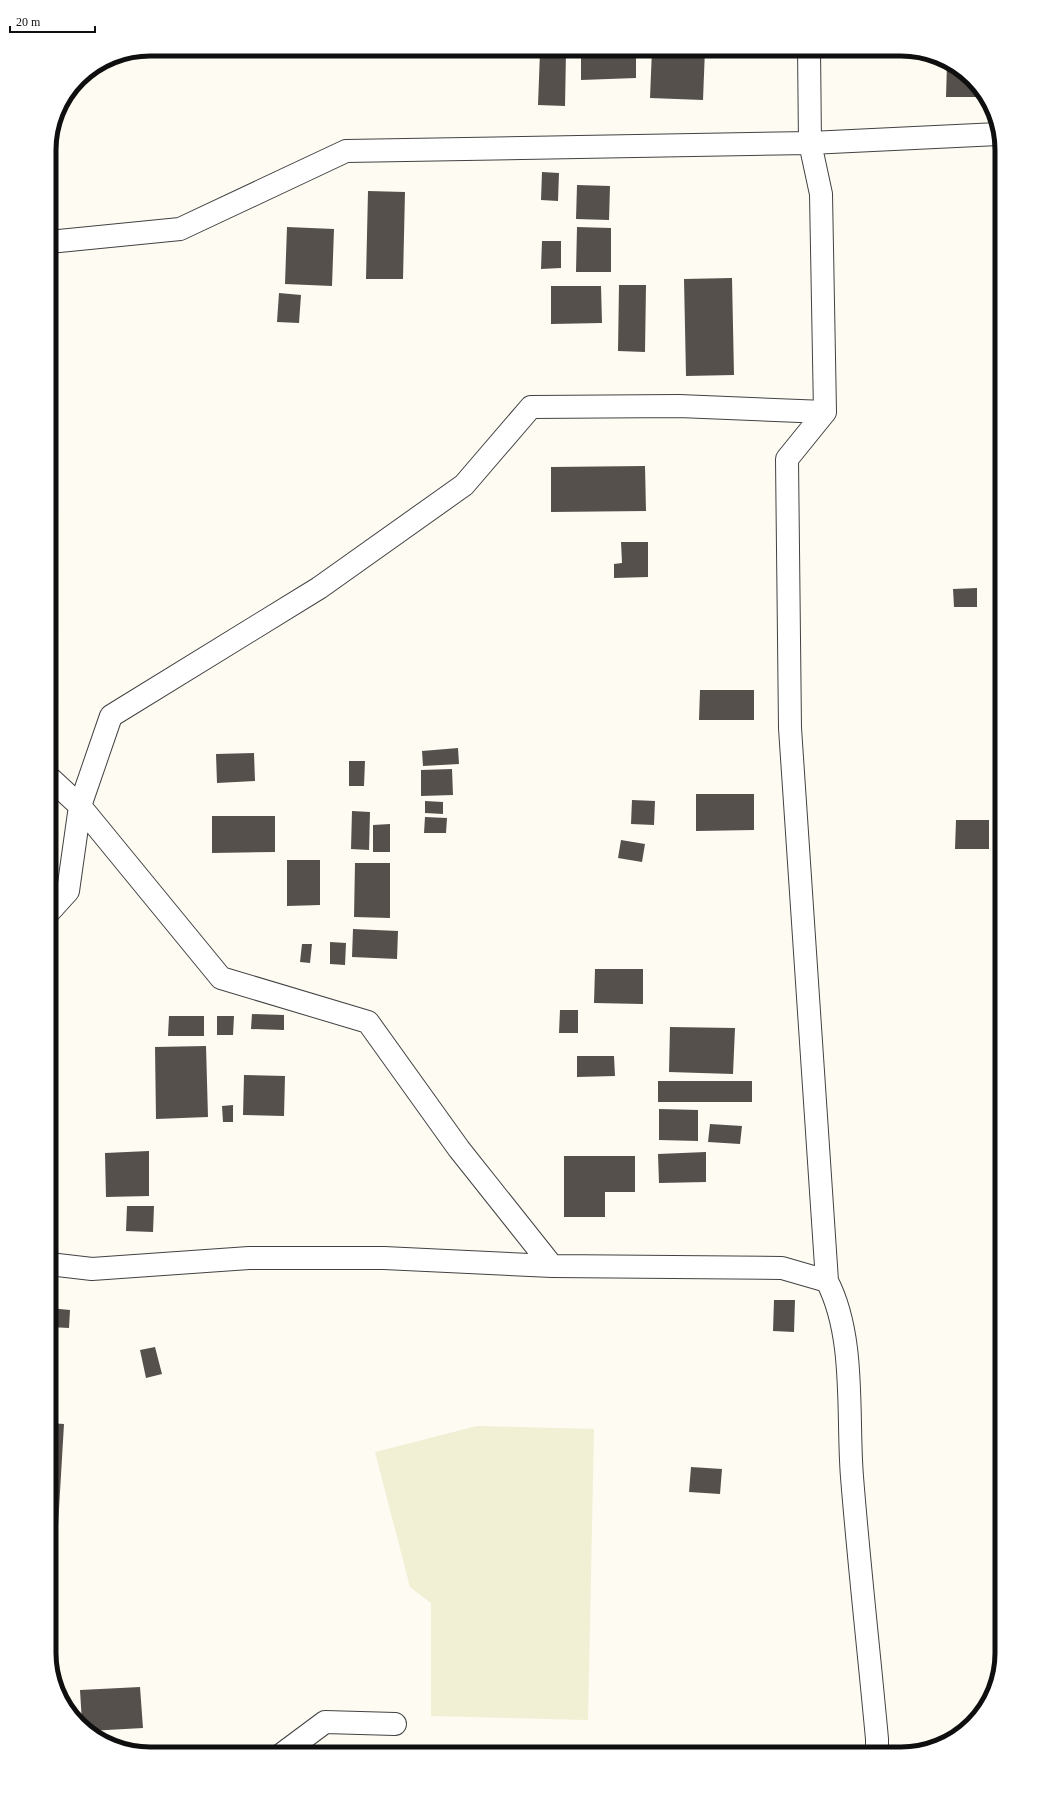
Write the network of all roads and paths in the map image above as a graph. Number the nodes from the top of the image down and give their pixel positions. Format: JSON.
{"nodes":[{"id":1,"x":809,"y":56,"type":"edge"},
{"id":2,"x":993,"y":134,"type":"edge"},
{"id":3,"x":810,"y":143,"type":"junction"},
{"id":4,"x":56,"y":241,"type":"edge"},
{"id":5,"x":825,"y":412,"type":"junction"},
{"id":6,"x":56,"y":784,"type":"edge"},
{"id":7,"x":80,"y":806,"type":"junction"},
{"id":8,"x":56,"y":904,"type":"edge"},
{"id":9,"x":56,"y":1265,"type":"edge"},
{"id":10,"x":552,"y":1266,"type":"junction"},
{"id":11,"x":827,"y":1281,"type":"junction"},
{"id":12,"x":395,"y":1724,"type":"dead end"},
{"id":13,"x":292,"y":1747,"type":"edge"},
{"id":14,"x":877,"y":1747,"type":"edge"}],
"edges":[{"from":1,"to":3,"type":"street"},
{"from":2,"to":3,"type":"street"},
{"from":3,"to":4,"type":"street"},
{"from":3,"to":5,"type":"street"},
{"from":5,"to":7,"type":"street"},
{"from":5,"to":11,"type":"street"},
{"from":6,"to":7,"type":"street"},
{"from":7,"to":8,"type":"street"},
{"from":7,"to":10,"type":"street"},
{"from":9,"to":10,"type":"street"},
{"from":10,"to":11,"type":"street"},
{"from":11,"to":14,"type":"street"},
{"from":12,"to":13,"type":"street"}]}
